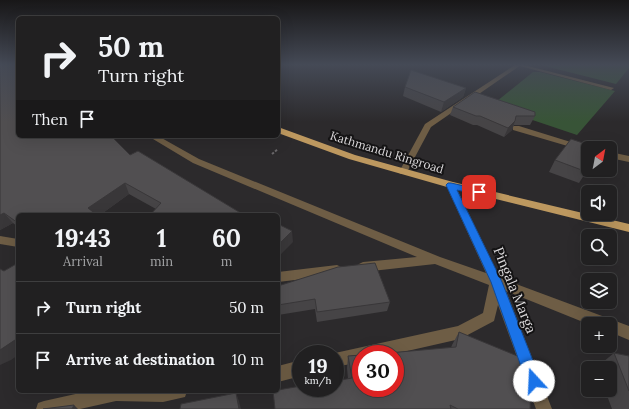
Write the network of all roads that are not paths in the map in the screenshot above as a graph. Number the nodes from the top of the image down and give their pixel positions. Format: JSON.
{"nodes":[{"id":1,"x":490,"y":84,"type":"edge"},
{"id":2,"x":595,"y":84,"type":"edge"},
{"id":3,"x":611,"y":88,"type":"dead end"},
{"id":4,"x":516,"y":128,"type":"edge"},
{"id":5,"x":280,"y":131,"type":"edge"},
{"id":6,"x":156,"y":138,"type":"edge"},
{"id":7,"x":581,"y":148,"type":"edge"},
{"id":8,"x":617,"y":156,"type":"edge"},
{"id":9,"x":629,"y":159,"type":"edge"},
{"id":10,"x":403,"y":172,"type":"junction"},
{"id":11,"x":451,"y":185,"type":"junction"},
{"id":12,"x":629,"y":228,"type":"edge"},
{"id":13,"x":0,"y":240,"type":"edge"},
{"id":14,"x":16,"y":243,"type":"edge"},
{"id":15,"x":436,"y":260,"type":"junction"},
{"id":16,"x":280,"y":277,"type":"edge"},
{"id":17,"x":496,"y":282,"type":"junction"},
{"id":18,"x":586,"y":317,"type":"edge"},
{"id":19,"x":617,"y":329,"type":"edge"},
{"id":20,"x":629,"y":333,"type":"edge"},
{"id":21,"x":402,"y":345,"type":"edge"},
{"id":22,"x":292,"y":370,"type":"edge"},
{"id":23,"x":280,"y":373,"type":"edge"},
{"id":24,"x":116,"y":393,"type":"edge"},
{"id":25,"x":116,"y":393,"type":"edge"},
{"id":26,"x":168,"y":393,"type":"edge"},
{"id":27,"x":44,"y":409,"type":"edge"},
{"id":28,"x":544,"y":409,"type":"edge"}],
"edges":[{"from":1,"to":10,"type":"street"},
{"from":2,"to":3,"type":"street"},
{"from":4,"to":7,"type":"street"},
{"from":5,"to":10,"type":"highway","name":"Kathmandu Ringroad"},
{"from":6,"to":15,"type":"street"},
{"from":8,"to":9,"type":"street"},
{"from":10,"to":11,"type":"highway","name":"Kathmandu Ringroad"},
{"from":11,"to":12,"type":"highway","name":"Kathmandu Ringroad"},
{"from":11,"to":17,"type":"street","name":"Pingala Marga"},
{"from":13,"to":14,"type":"street"},
{"from":15,"to":16,"type":"street"},
{"from":15,"to":17,"type":"street"},
{"from":17,"to":18,"type":"street"},
{"from":17,"to":21,"type":"street"},
{"from":17,"to":28,"type":"street","name":"Pingala Marga"},
{"from":19,"to":20,"type":"street"},
{"from":22,"to":23,"type":"street"},
{"from":24,"to":27,"type":"street"},
{"from":25,"to":26,"type":"street"}]}
